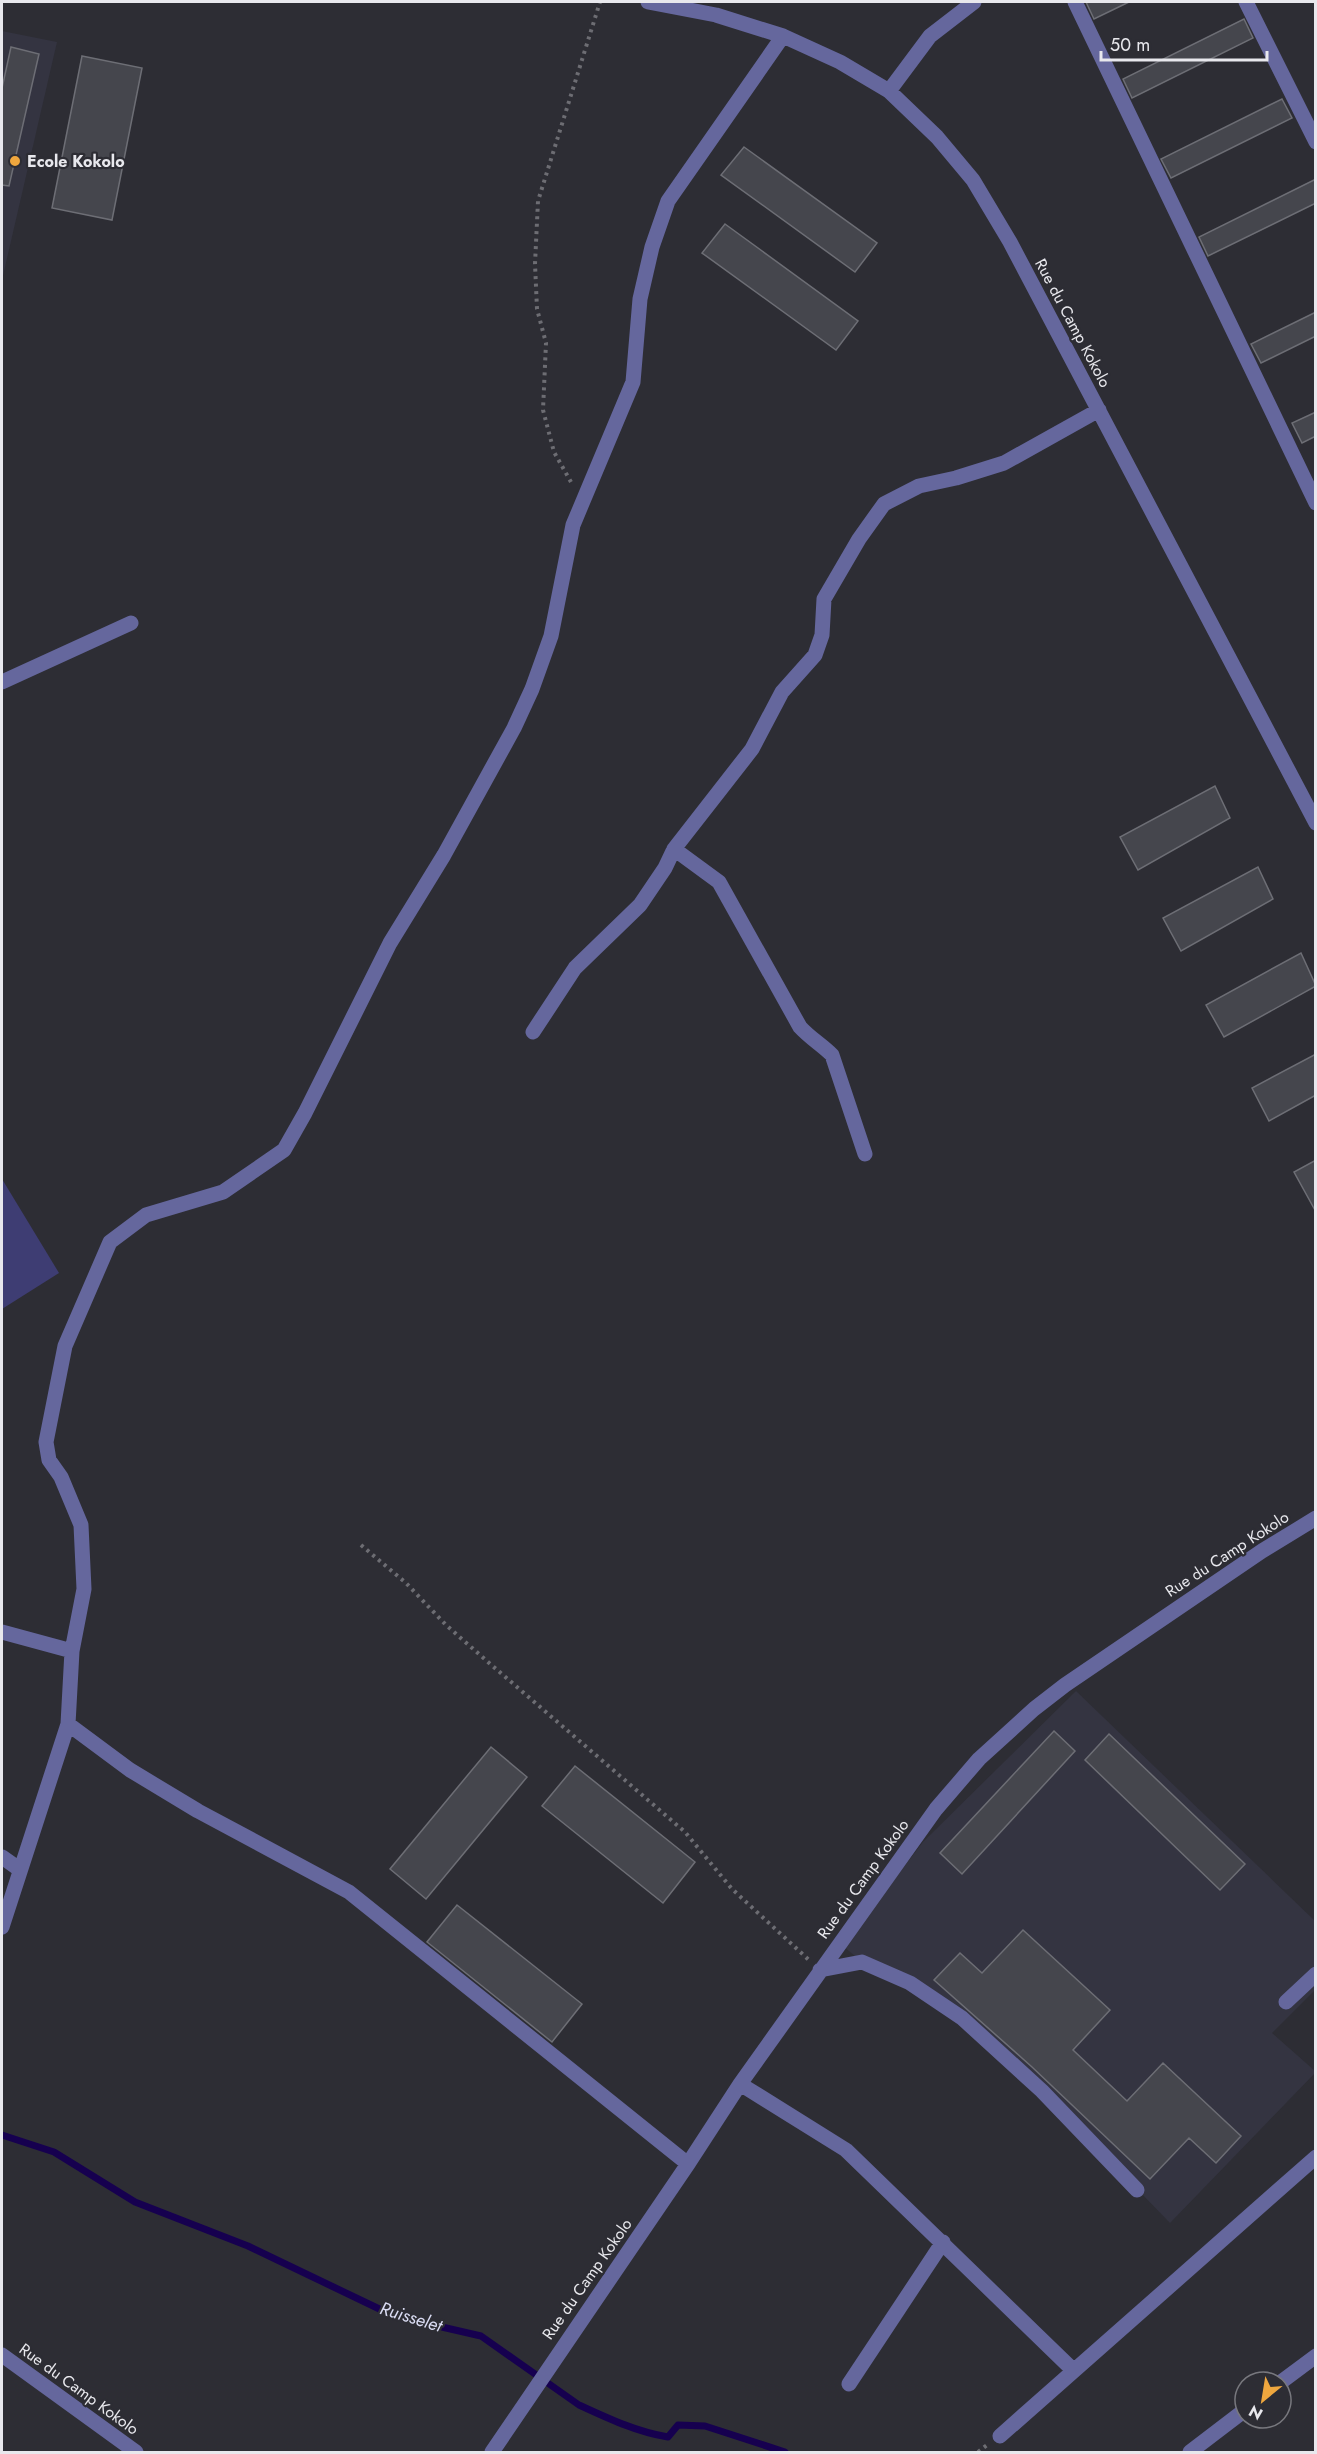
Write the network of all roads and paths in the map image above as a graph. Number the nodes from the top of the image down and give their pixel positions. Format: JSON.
{"nodes":[{"id":1,"x":600,"y":2,"type":"edge"},
{"id":2,"x":648,"y":2,"type":"edge"},
{"id":3,"x":974,"y":2,"type":"edge"},
{"id":4,"x":1075,"y":2,"type":"edge"},
{"id":5,"x":1246,"y":2,"type":"edge"},
{"id":6,"x":783,"y":36,"type":"junction"},
{"id":7,"x":889,"y":91,"type":"junction"},
{"id":8,"x":1316,"y":142,"type":"edge"},
{"id":9,"x":1099,"y":411,"type":"junction"},
{"id":10,"x":582,"y":502,"type":"junction"},
{"id":11,"x":1316,"y":503,"type":"edge"},
{"id":12,"x":131,"y":623,"type":"dead end"},
{"id":13,"x":2,"y":682,"type":"edge"},
{"id":14,"x":1316,"y":823,"type":"edge"},
{"id":15,"x":674,"y":849,"type":"junction"},
{"id":16,"x":533,"y":1032,"type":"dead end"},
{"id":17,"x":865,"y":1154,"type":"dead end"},
{"id":18,"x":1316,"y":1518,"type":"edge"},
{"id":19,"x":361,"y":1545,"type":"dead end"},
{"id":20,"x":2,"y":1632,"type":"edge"},
{"id":21,"x":72,"y":1651,"type":"junction"},
{"id":22,"x":68,"y":1724,"type":"junction"},
{"id":23,"x":2,"y":1857,"type":"edge"},
{"id":24,"x":19,"y":1869,"type":"junction"},
{"id":25,"x":2,"y":1927,"type":"edge"},
{"id":26,"x":820,"y":1970,"type":"junction"},
{"id":27,"x":1316,"y":1974,"type":"edge"},
{"id":28,"x":1286,"y":2002,"type":"dead end"},
{"id":29,"x":740,"y":2084,"type":"junction"},
{"id":30,"x":1316,"y":2157,"type":"edge"},
{"id":31,"x":688,"y":2164,"type":"junction"},
{"id":32,"x":1137,"y":2190,"type":"dead end"},
{"id":33,"x":943,"y":2242,"type":"junction"},
{"id":34,"x":2,"y":2355,"type":"edge"},
{"id":35,"x":1316,"y":2356,"type":"edge"},
{"id":36,"x":1073,"y":2370,"type":"junction"},
{"id":37,"x":1293,"y":2373,"type":"edge"},
{"id":38,"x":849,"y":2384,"type":"dead end"},
{"id":39,"x":1233,"y":2419,"type":"edge"},
{"id":40,"x":1000,"y":2436,"type":"dead end"},
{"id":41,"x":136,"y":2452,"type":"edge"},
{"id":42,"x":492,"y":2452,"type":"edge"},
{"id":43,"x":1190,"y":2452,"type":"edge"}],
"edges":[{"from":1,"to":10,"type":"path"},
{"from":2,"to":6,"type":"street","name":"Rue du Camp Kokolo"},
{"from":3,"to":7,"type":"street"},
{"from":4,"to":11,"type":"street"},
{"from":5,"to":8,"type":"street"},
{"from":6,"to":7,"type":"street","name":"Rue du Camp Kokolo"},
{"from":6,"to":10,"type":"street"},
{"from":7,"to":9,"type":"street","name":"Rue du Camp Kokolo"},
{"from":9,"to":14,"type":"street","name":"Rue du Camp Kokolo"},
{"from":9,"to":15,"type":"street"},
{"from":10,"to":21,"type":"street"},
{"from":12,"to":13,"type":"street"},
{"from":15,"to":16,"type":"street"},
{"from":15,"to":17,"type":"street"},
{"from":18,"to":26,"type":"street","name":"Rue du Camp Kokolo"},
{"from":19,"to":26,"type":"path"},
{"from":20,"to":21,"type":"street"},
{"from":21,"to":22,"type":"street"},
{"from":22,"to":24,"type":"street"},
{"from":22,"to":31,"type":"street"},
{"from":23,"to":24,"type":"street"},
{"from":24,"to":25,"type":"street"},
{"from":26,"to":29,"type":"street","name":"Rue du Camp Kokolo"},
{"from":26,"to":32,"type":"street"},
{"from":27,"to":28,"type":"street"},
{"from":29,"to":31,"type":"street","name":"Rue du Camp Kokolo"},
{"from":29,"to":33,"type":"street"},
{"from":30,"to":36,"type":"street"},
{"from":31,"to":42,"type":"street","name":"Rue du Camp Kokolo"},
{"from":33,"to":36,"type":"street"},
{"from":33,"to":38,"type":"street"},
{"from":34,"to":41,"type":"street","name":"Rue du Camp Kokolo"},
{"from":35,"to":37,"type":"street"},
{"from":36,"to":40,"type":"street"},
{"from":39,"to":43,"type":"street"}]}
